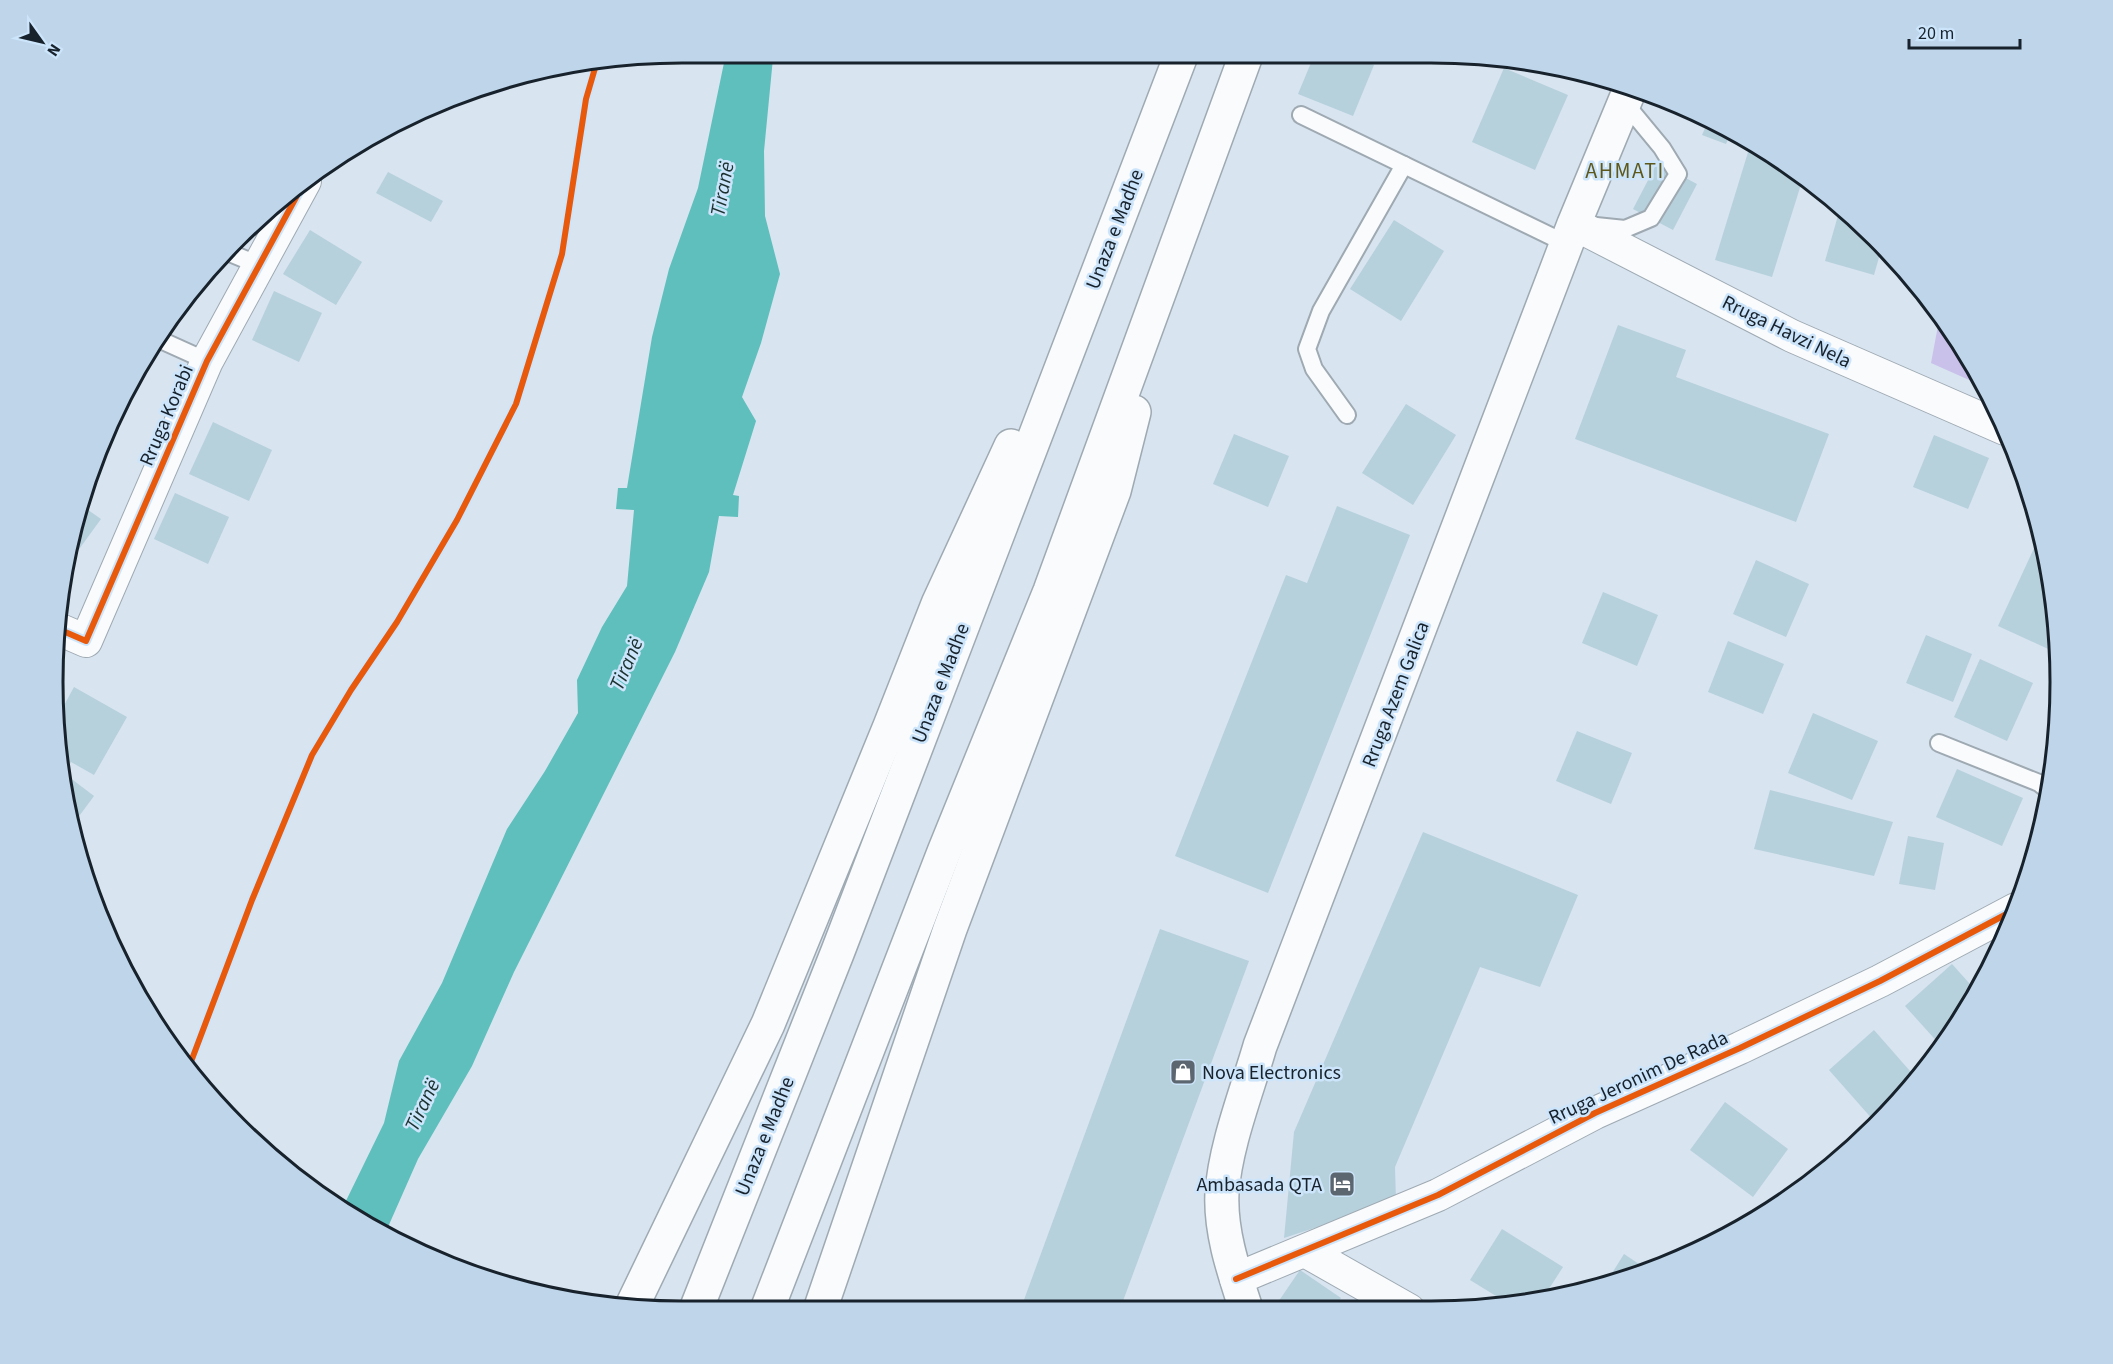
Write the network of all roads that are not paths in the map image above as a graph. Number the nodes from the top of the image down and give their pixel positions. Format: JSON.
{"nodes":[{"id":1,"x":1178,"y":63,"type":"edge"},
{"id":2,"x":1243,"y":63,"type":"edge"},
{"id":3,"x":1627,"y":96,"type":"edge"},
{"id":4,"x":1301,"y":115,"type":"dead end"},
{"id":5,"x":1404,"y":165,"type":"junction"},
{"id":6,"x":295,"y":199,"type":"edge"},
{"id":7,"x":1571,"y":234,"type":"junction"},
{"id":8,"x":234,"y":255,"type":"edge"},
{"id":9,"x":1102,"y":259,"type":"junction"},
{"id":10,"x":259,"y":265,"type":"junction"},
{"id":11,"x":1164,"y":281,"type":"junction"},
{"id":12,"x":165,"y":342,"type":"edge"},
{"id":13,"x":207,"y":361,"type":"junction"},
{"id":14,"x":1347,"y":415,"type":"dead end"},
{"id":15,"x":1993,"y":424,"type":"edge"},
{"id":16,"x":65,"y":632,"type":"edge"},
{"id":17,"x":1939,"y":743,"type":"dead end"},
{"id":18,"x":2041,"y":785,"type":"edge"},
{"id":19,"x":2004,"y":915,"type":"edge"},
{"id":20,"x":1305,"y":1251,"type":"junction"},
{"id":21,"x":1236,"y":1279,"type":"junction"},
{"id":22,"x":635,"y":1299,"type":"edge"},
{"id":23,"x":699,"y":1301,"type":"edge"},
{"id":24,"x":770,"y":1301,"type":"edge"},
{"id":25,"x":823,"y":1301,"type":"edge"},
{"id":26,"x":1243,"y":1301,"type":"edge"},
{"id":27,"x":1393,"y":1301,"type":"edge"}],
"edges":[{"from":1,"to":9,"type":"main road","name":"Unaza e Madhe"},
{"from":2,"to":11,"type":"main road"},
{"from":3,"to":7,"type":"main road","name":"Rruga Azem Galica"},
{"from":3,"to":7,"type":"lane"},
{"from":4,"to":5,"type":"lane"},
{"from":5,"to":7,"type":"lane"},
{"from":5,"to":14,"type":"lane"},
{"from":6,"to":10,"type":"street","name":"Rruga Korabi"},
{"from":7,"to":15,"type":"street","name":"Rruga Havzi Nela"},
{"from":7,"to":21,"type":"main road","name":"Rruga Azem Galica"},
{"from":8,"to":10,"type":"lane"},
{"from":9,"to":22,"type":"main road"},
{"from":9,"to":23,"type":"main road","name":"Unaza e Madhe"},
{"from":10,"to":13,"type":"street","name":"Rruga Korabi"},
{"from":11,"to":24,"type":"main road"},
{"from":11,"to":25,"type":"main road"},
{"from":12,"to":13,"type":"lane"},
{"from":13,"to":16,"type":"street","name":"Rruga Korabi"},
{"from":17,"to":18,"type":"lane"},
{"from":19,"to":20,"type":"street","name":"Rruga Jeronim De Rada"},
{"from":20,"to":21,"type":"street","name":"Rruga Jeronim De Rada"},
{"from":20,"to":27,"type":"street"},
{"from":21,"to":26,"type":"main road","name":"Rruga Azem Galica"}]}
